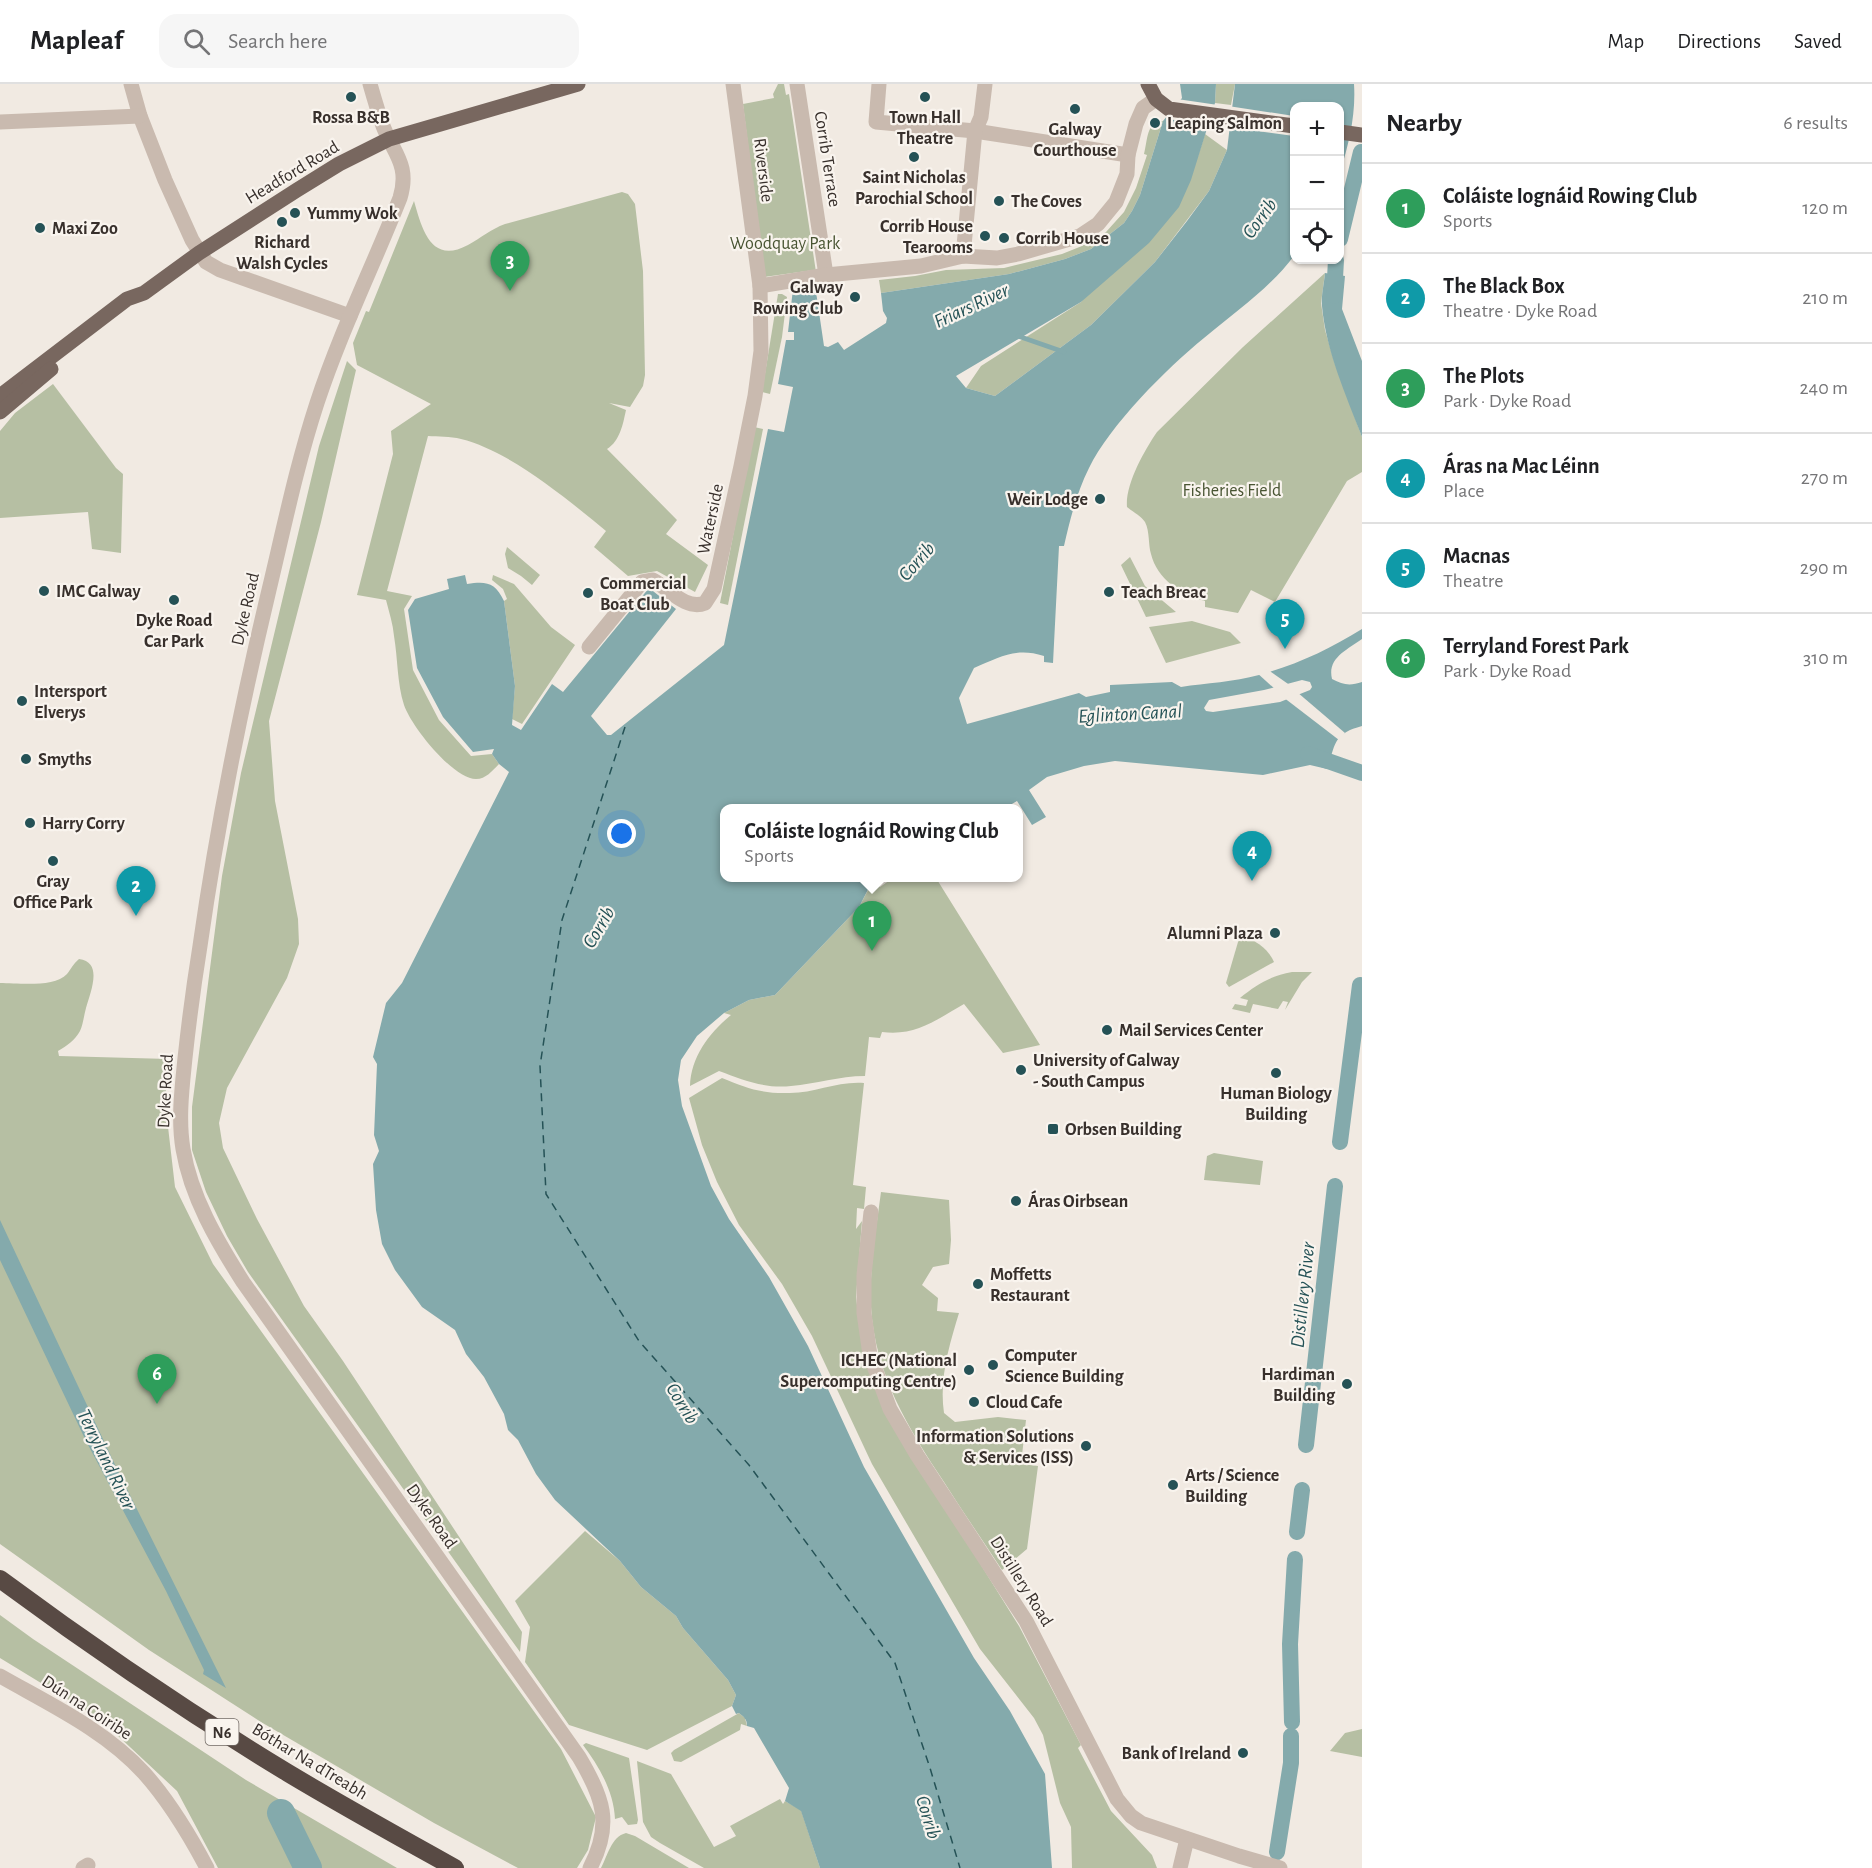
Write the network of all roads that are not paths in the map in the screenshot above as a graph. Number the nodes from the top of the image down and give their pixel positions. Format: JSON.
{"nodes":[{"id":1,"x":131,"y":84,"type":"edge"},
{"id":2,"x":370,"y":84,"type":"edge"},
{"id":3,"x":578,"y":84,"type":"edge"},
{"id":4,"x":733,"y":84,"type":"edge"},
{"id":5,"x":797,"y":84,"type":"edge"},
{"id":6,"x":879,"y":84,"type":"edge"},
{"id":7,"x":985,"y":84,"type":"edge"},
{"id":8,"x":1148,"y":84,"type":"edge"},
{"id":9,"x":1156,"y":99,"type":"junction"},
{"id":10,"x":140,"y":116,"type":"junction"},
{"id":11,"x":0,"y":123,"type":"edge"},
{"id":12,"x":1290,"y":125,"type":"edge"},
{"id":13,"x":975,"y":131,"type":"junction"},
{"id":14,"x":389,"y":139,"type":"junction"},
{"id":15,"x":1128,"y":155,"type":"junction"},
{"id":16,"x":199,"y":253,"type":"junction"},
{"id":17,"x":963,"y":256,"type":"junction"},
{"id":18,"x":756,"y":262,"type":"joint"},
{"id":19,"x":826,"y":275,"type":"junction"},
{"id":20,"x":760,"y":286,"type":"junction"},
{"id":21,"x":144,"y":293,"type":"junction"},
{"id":22,"x":350,"y":316,"type":"junction"},
{"id":23,"x":0,"y":396,"type":"edge"},
{"id":24,"x":0,"y":412,"type":"edge"},
{"id":25,"x":589,"y":646,"type":"dead end"},
{"id":26,"x":871,"y":1212,"type":"dead end"},
{"id":27,"x":0,"y":1579,"type":"edge"},
{"id":28,"x":0,"y":1676,"type":"edge"},
{"id":29,"x":1187,"y":1839,"type":"junction"},
{"id":30,"x":207,"y":1868,"type":"edge"},
{"id":31,"x":455,"y":1868,"type":"edge"},
{"id":32,"x":590,"y":1868,"type":"edge"},
{"id":33,"x":1180,"y":1868,"type":"edge"},
{"id":34,"x":1280,"y":1868,"type":"edge"}],
"edges":[{"from":1,"to":10,"type":"street"},
{"from":2,"to":14,"type":"street","name":"Dyke Road"},
{"from":3,"to":14,"type":"main road","name":"Headford Road"},
{"from":4,"to":18,"type":"street","name":"Riverside"},
{"from":5,"to":19,"type":"street","name":"Corrib Terrace"},
{"from":6,"to":13,"type":"street"},
{"from":7,"to":13,"type":"street"},
{"from":8,"to":9,"type":"main road"},
{"from":9,"to":12,"type":"main road"},
{"from":9,"to":15,"type":"street"},
{"from":10,"to":11,"type":"street"},
{"from":10,"to":16,"type":"street"},
{"from":13,"to":15,"type":"street"},
{"from":13,"to":17,"type":"street"},
{"from":14,"to":16,"type":"main road","name":"Headford Road"},
{"from":14,"to":22,"type":"street","name":"Dyke Road"},
{"from":15,"to":17,"type":"street"},
{"from":16,"to":21,"type":"main road","name":"Headford Road"},
{"from":16,"to":22,"type":"street"},
{"from":17,"to":19,"type":"street"},
{"from":18,"to":20,"type":"street","name":"Waterside"},
{"from":19,"to":20,"type":"street"},
{"from":20,"to":25,"type":"street","name":"Waterside"},
{"from":21,"to":23,"type":"main road","name":"Headford Road"},
{"from":21,"to":24,"type":"main road","name":"Headford Road"},
{"from":22,"to":32,"type":"street","name":"Dyke Road"},
{"from":26,"to":29,"type":"street","name":"Distillery Road"},
{"from":27,"to":31,"type":"highway","name":"Bóthar Na dTreabh","number":"N6"},
{"from":28,"to":30,"type":"street","name":"Dún na Coiribe"},
{"from":29,"to":33,"type":"street"},
{"from":29,"to":34,"type":"street","name":"Distillery Road"}]}
